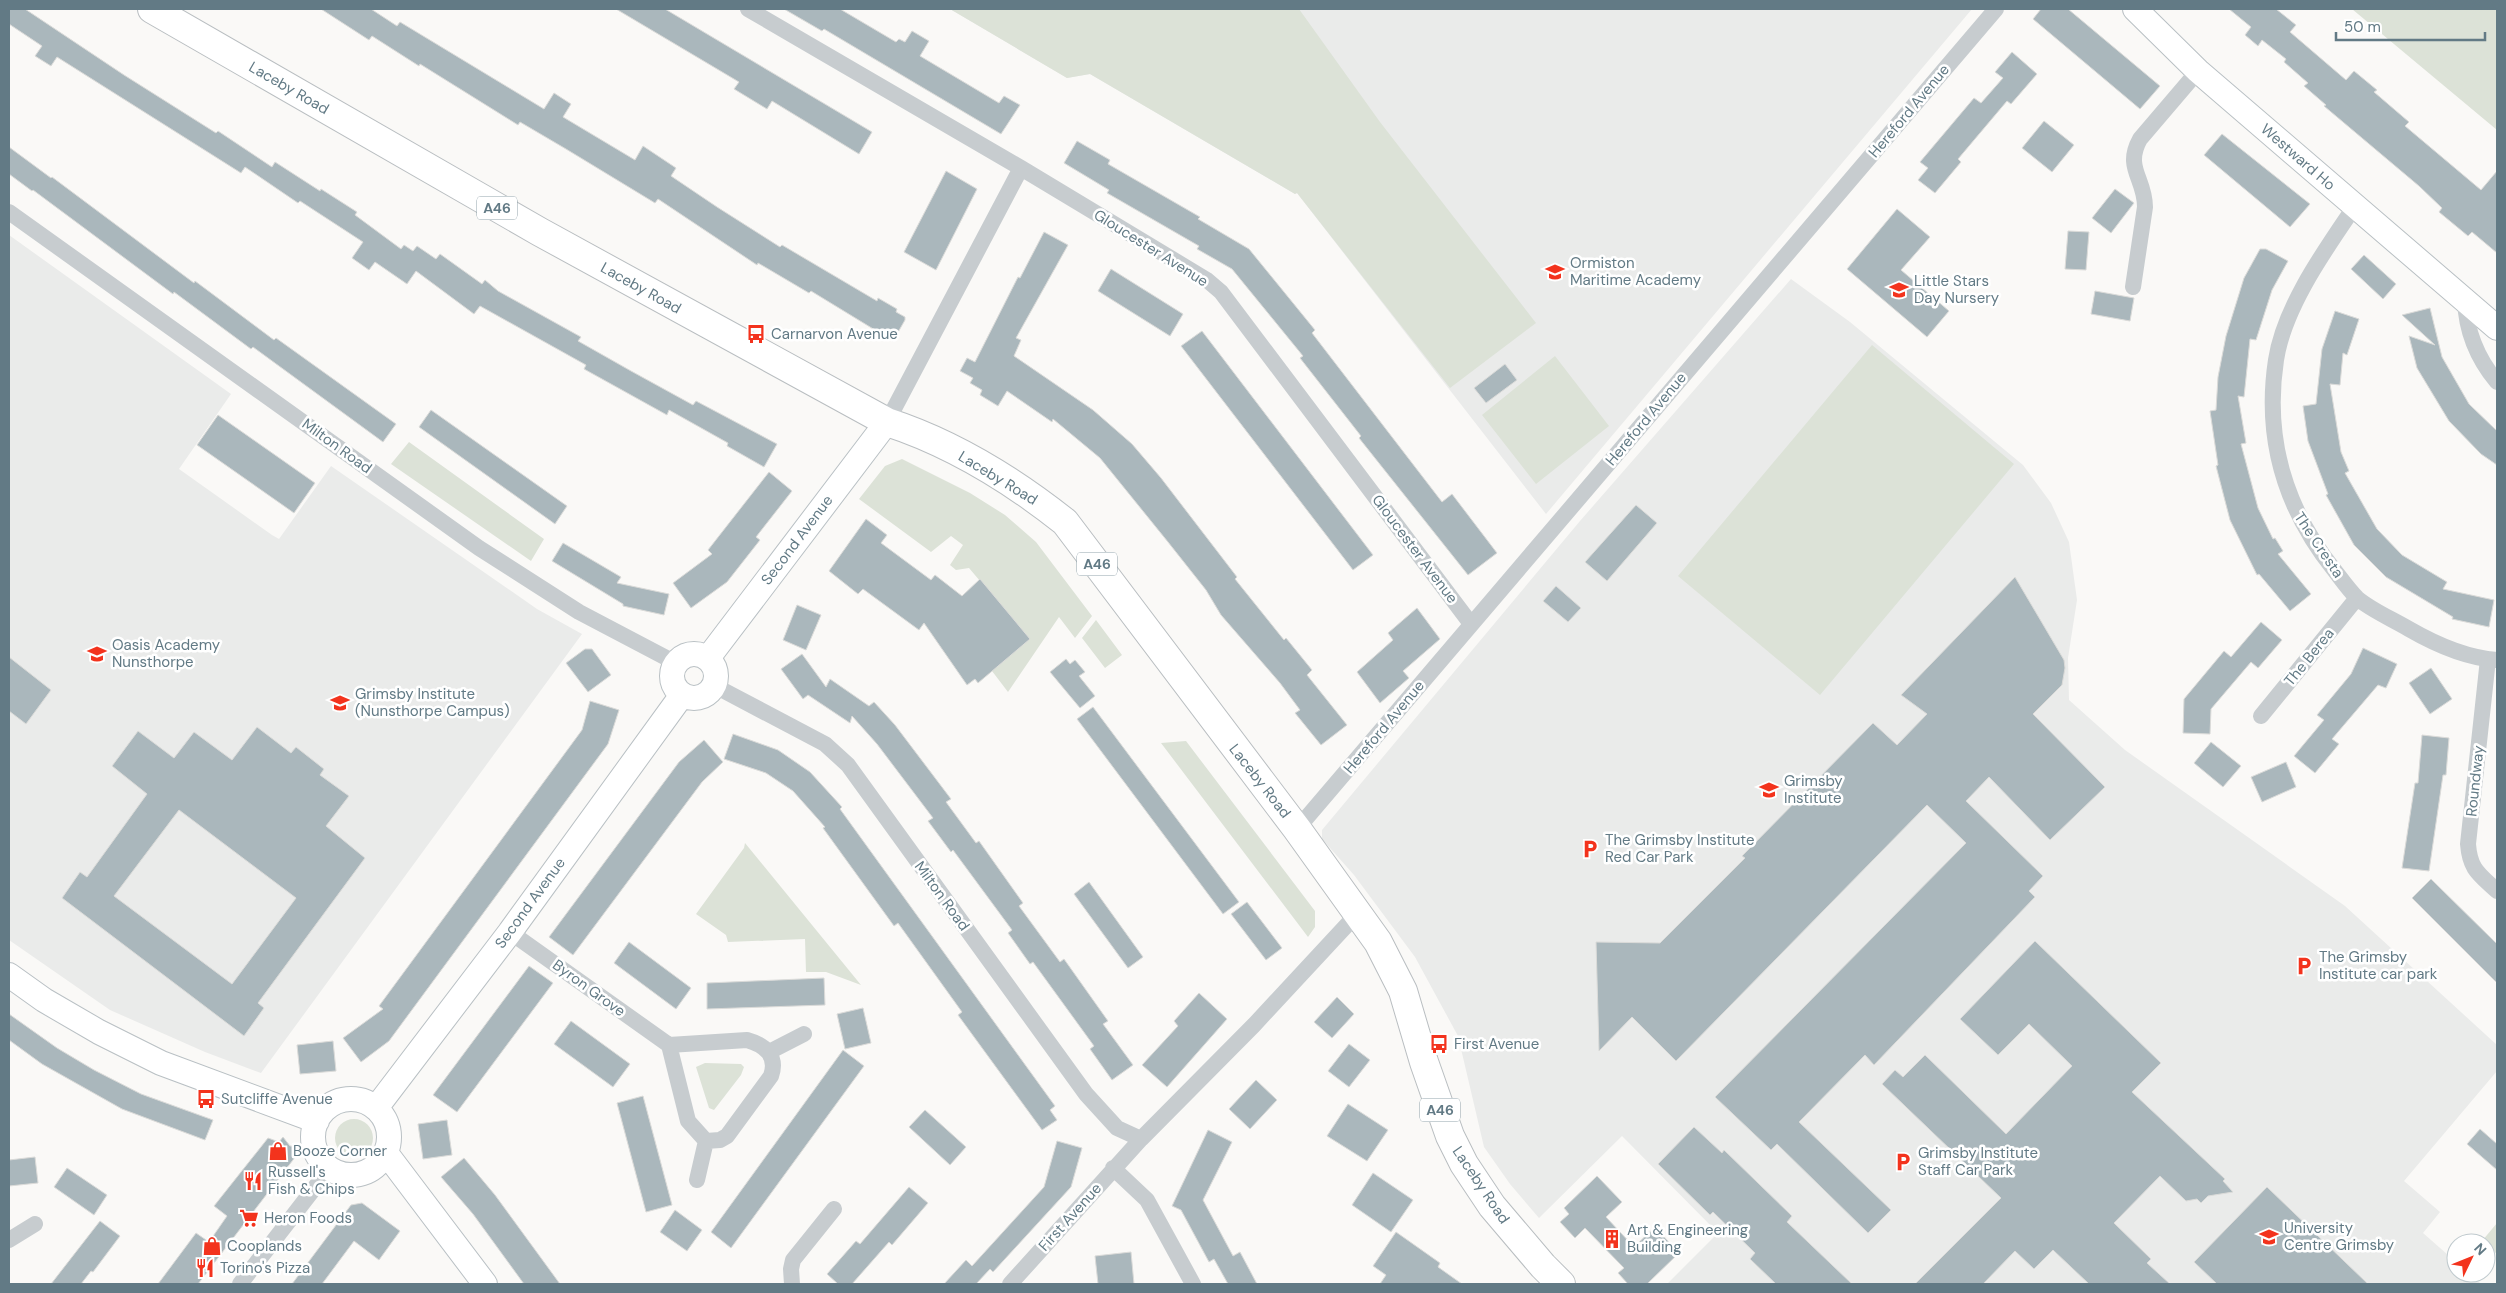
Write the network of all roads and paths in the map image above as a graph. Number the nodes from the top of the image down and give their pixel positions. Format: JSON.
{"nodes":[{"id":1,"x":152,"y":9,"type":"edge"},
{"id":2,"x":748,"y":9,"type":"edge"},
{"id":3,"x":1996,"y":9,"type":"edge"},
{"id":4,"x":2135,"y":9,"type":"edge"},
{"id":5,"x":2198,"y":71,"type":"junction"},
{"id":6,"x":1021,"y":168,"type":"junction"},
{"id":7,"x":2355,"y":206,"type":"junction"},
{"id":8,"x":9,"y":212,"type":"edge"},
{"id":9,"x":2133,"y":287,"type":"dead end"},
{"id":10,"x":2465,"y":300,"type":"junction"},
{"id":11,"x":2497,"y":328,"type":"edge"},
{"id":12,"x":2497,"y":382,"type":"edge"},
{"id":13,"x":887,"y":422,"type":"junction"},
{"id":14,"x":2357,"y":598,"type":"junction"},
{"id":15,"x":1471,"y":624,"type":"junction"},
{"id":16,"x":708,"y":658,"type":"junction"},
{"id":17,"x":2492,"y":660,"type":"edge"},
{"id":18,"x":676,"y":663,"type":"junction"},
{"id":19,"x":715,"y":686,"type":"junction"},
{"id":20,"x":682,"y":695,"type":"junction"},
{"id":21,"x":2261,"y":716,"type":"dead end"},
{"id":22,"x":1297,"y":829,"type":"junction"},
{"id":23,"x":2497,"y":891,"type":"edge"},
{"id":24,"x":1358,"y":913,"type":"junction"},
{"id":25,"x":510,"y":932,"type":"junction"},
{"id":26,"x":9,"y":975,"type":"edge"},
{"id":27,"x":804,"y":1034,"type":"dead end"},
{"id":28,"x":669,"y":1045,"type":"junction"},
{"id":29,"x":769,"y":1052,"type":"junction"},
{"id":30,"x":376,"y":1108,"type":"junction"},
{"id":31,"x":317,"y":1121,"type":"junction"},
{"id":32,"x":1141,"y":1139,"type":"junction"},
{"id":33,"x":706,"y":1140,"type":"junction"},
{"id":34,"x":386,"y":1154,"type":"junction"},
{"id":35,"x":330,"y":1168,"type":"junction"},
{"id":36,"x":1113,"y":1168,"type":"junction"},
{"id":37,"x":696,"y":1180,"type":"dead end"},
{"id":38,"x":834,"y":1209,"type":"dead end"},
{"id":39,"x":35,"y":1224,"type":"dead end"},
{"id":40,"x":10,"y":1241,"type":"edge"},
{"id":41,"x":240,"y":1284,"type":"edge"},
{"id":42,"x":485,"y":1284,"type":"edge"},
{"id":43,"x":792,"y":1284,"type":"edge"},
{"id":44,"x":1010,"y":1284,"type":"edge"},
{"id":45,"x":1193,"y":1284,"type":"edge"},
{"id":46,"x":1561,"y":1284,"type":"edge"}],
"edges":[{"from":1,"to":13,"type":"highway","name":"Laceby Road","number":"A46"},
{"from":2,"to":6,"type":"street","name":"Gloucester Avenue"},
{"from":3,"to":15,"type":"street","name":"Hereford Avenue"},
{"from":4,"to":5,"type":"street","name":"Westward Ho"},
{"from":5,"to":7,"type":"street","name":"Westward Ho"},
{"from":5,"to":9,"type":"street"},
{"from":6,"to":13,"type":"street"},
{"from":6,"to":15,"type":"street","name":"Gloucester Avenue"},
{"from":7,"to":10,"type":"street","name":"Westward Ho"},
{"from":7,"to":14,"type":"street","name":"The Cresta"},
{"from":8,"to":18,"type":"street","name":"Milton Road"},
{"from":10,"to":11,"type":"street","name":"Westward Ho"},
{"from":10,"to":12,"type":"street"},
{"from":13,"to":16,"type":"street","name":"Second Avenue"},
{"from":13,"to":22,"type":"highway","name":"Laceby Road","number":"A46"},
{"from":14,"to":17,"type":"street","name":"The Cresta"},
{"from":14,"to":21,"type":"street","name":"The Berea"},
{"from":15,"to":22,"type":"street","name":"Hereford Avenue"},
{"from":16,"to":18,"type":"street"},
{"from":16,"to":19,"type":"street"},
{"from":17,"to":23,"type":"street","name":"Roundway"},
{"from":18,"to":20,"type":"street"},
{"from":19,"to":20,"type":"street"},
{"from":19,"to":32,"type":"street","name":"Milton Road"},
{"from":20,"to":25,"type":"street","name":"Second Avenue"},
{"from":22,"to":24,"type":"highway","name":"Laceby Road","number":"A46"},
{"from":24,"to":32,"type":"street","name":"First Avenue"},
{"from":24,"to":46,"type":"highway","name":"Laceby Road","number":"A46"},
{"from":25,"to":28,"type":"street","name":"Byron Grove"},
{"from":25,"to":30,"type":"street","name":"Second Avenue"},
{"from":26,"to":31,"type":"street"},
{"from":27,"to":29,"type":"street"},
{"from":28,"to":29,"type":"street"},
{"from":28,"to":33,"type":"street"},
{"from":29,"to":33,"type":"street"},
{"from":30,"to":31,"type":"street"},
{"from":30,"to":34,"type":"street"},
{"from":31,"to":35,"type":"street"},
{"from":32,"to":36,"type":"street","name":"First Avenue"},
{"from":33,"to":37,"type":"street"},
{"from":34,"to":35,"type":"street"},
{"from":34,"to":42,"type":"street"},
{"from":35,"to":41,"type":"street"},
{"from":36,"to":44,"type":"street","name":"First Avenue"},
{"from":36,"to":45,"type":"street"},
{"from":38,"to":43,"type":"street"},
{"from":39,"to":40,"type":"street"}]}
